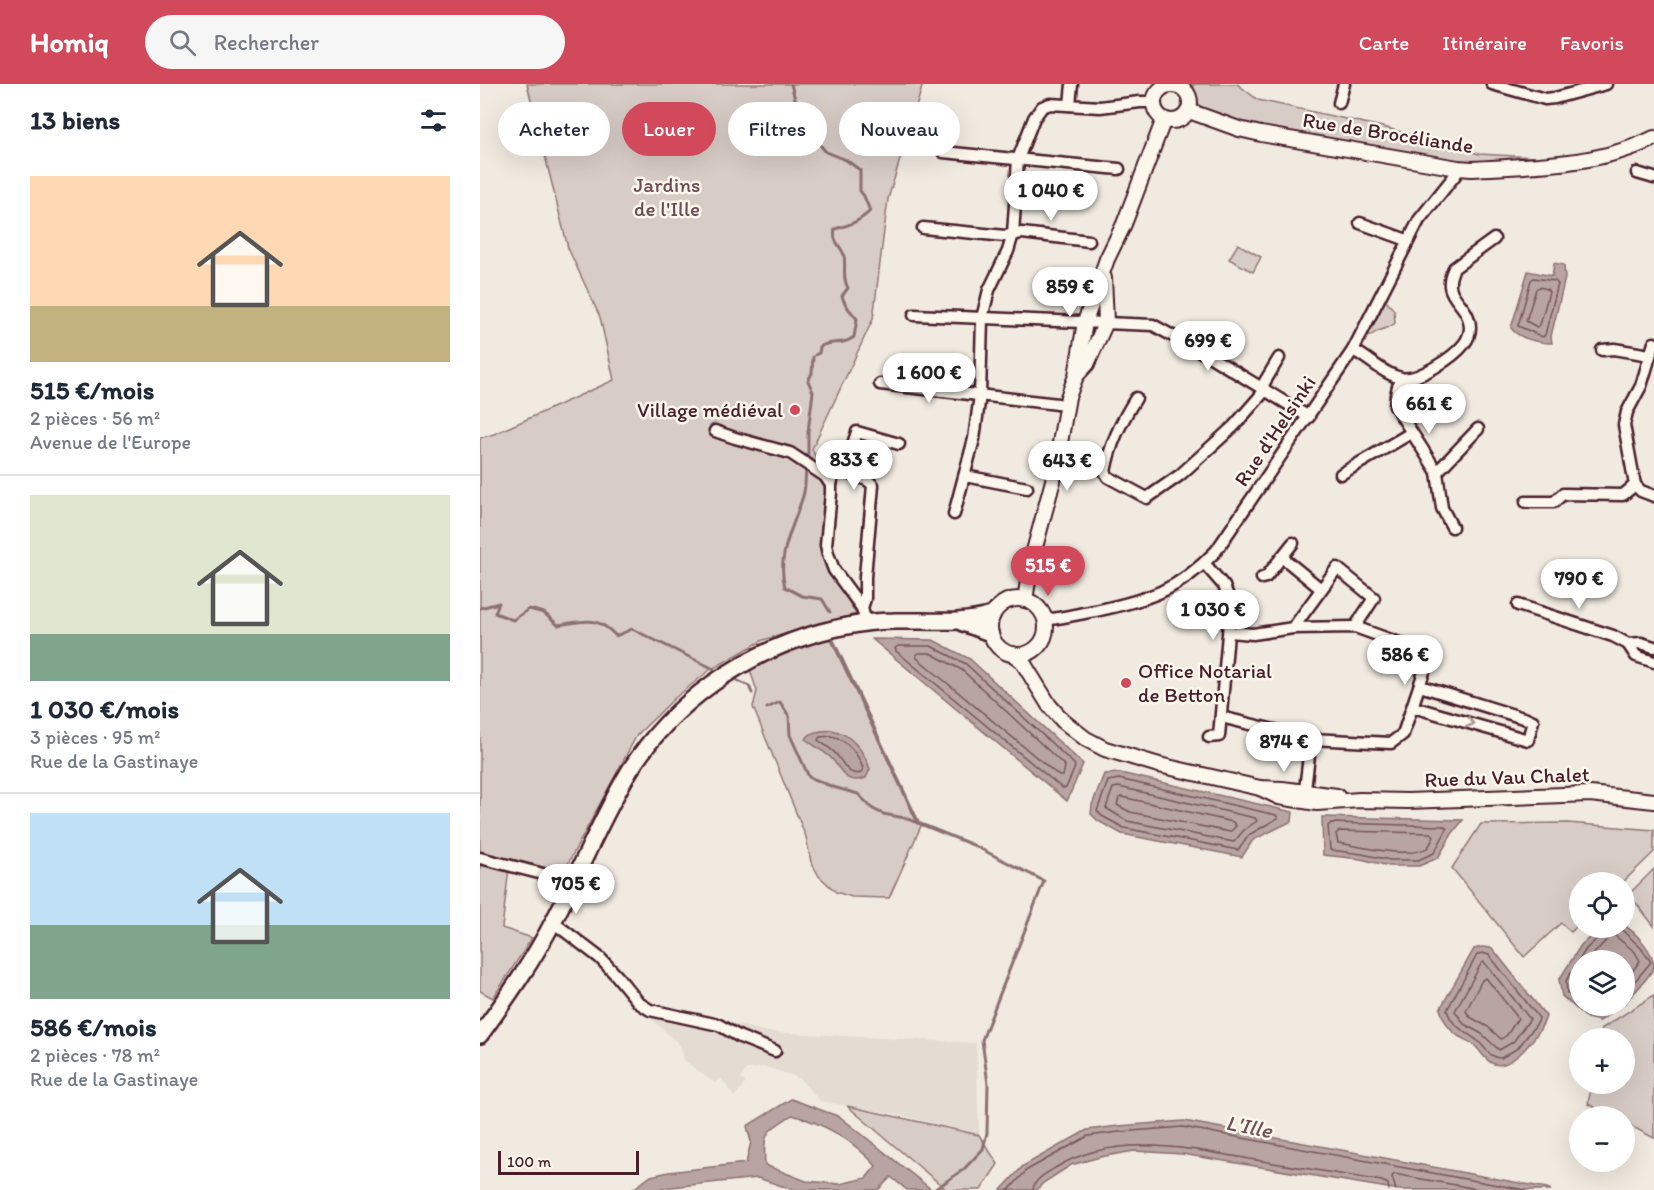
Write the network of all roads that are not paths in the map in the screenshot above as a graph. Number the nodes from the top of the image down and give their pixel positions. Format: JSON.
{"nodes":[{"id":1,"x":1072,"y":84,"type":"edge"},
{"id":2,"x":1344,"y":84,"type":"edge"},
{"id":3,"x":1492,"y":84,"type":"edge"},
{"id":4,"x":1606,"y":84,"type":"edge"},
{"id":5,"x":1180,"y":85,"type":"edge"},
{"id":6,"x":1154,"y":102,"type":"junction"},
{"id":7,"x":1339,"y":103,"type":"dead end"},
{"id":8,"x":1070,"y":105,"type":"junction"},
{"id":9,"x":1189,"y":111,"type":"junction"},
{"id":10,"x":1164,"y":119,"type":"junction"},
{"id":11,"x":1654,"y":138,"type":"edge"},
{"id":12,"x":960,"y":154,"type":"edge"},
{"id":13,"x":1018,"y":159,"type":"junction"},
{"id":14,"x":1458,"y":168,"type":"junction"},
{"id":15,"x":1119,"y":169,"type":"dead end"},
{"id":16,"x":1637,"y":173,"type":"dead end"},
{"id":17,"x":1654,"y":178,"type":"edge"},
{"id":18,"x":1360,"y":223,"type":"dead end"},
{"id":19,"x":923,"y":228,"type":"dead end"},
{"id":20,"x":1013,"y":234,"type":"junction"},
{"id":21,"x":1494,"y":239,"type":"dead end"},
{"id":22,"x":1407,"y":240,"type":"junction"},
{"id":23,"x":1089,"y":241,"type":"dead end"},
{"id":24,"x":1104,"y":272,"type":"junction"},
{"id":25,"x":914,"y":315,"type":"dead end"},
{"id":26,"x":982,"y":318,"type":"junction"},
{"id":27,"x":1085,"y":322,"type":"junction"},
{"id":28,"x":1106,"y":322,"type":"junction"},
{"id":29,"x":1654,"y":343,"type":"edge"},
{"id":30,"x":1353,"y":350,"type":"junction"},
{"id":31,"x":1602,"y":350,"type":"dead end"},
{"id":32,"x":1650,"y":355,"type":"junction"},
{"id":33,"x":1279,"y":358,"type":"dead end"},
{"id":34,"x":1076,"y":376,"type":"junction"},
{"id":35,"x":1400,"y":378,"type":"junction"},
{"id":36,"x":880,"y":384,"type":"dead end"},
{"id":37,"x":1263,"y":389,"type":"junction"},
{"id":38,"x":980,"y":395,"type":"junction"},
{"id":39,"x":1136,"y":398,"type":"dead end"},
{"id":40,"x":1058,"y":404,"type":"dead end"},
{"id":41,"x":1309,"y":417,"type":"junction"},
{"id":42,"x":1478,"y":429,"type":"dead end"},
{"id":43,"x":715,"y":431,"type":"dead end"},
{"id":44,"x":1411,"y":433,"type":"junction"},
{"id":45,"x":899,"y":444,"type":"dead end"},
{"id":46,"x":842,"y":471,"type":"junction"},
{"id":47,"x":1437,"y":472,"type":"junction"},
{"id":48,"x":1341,"y":474,"type":"dead end"},
{"id":49,"x":965,"y":476,"type":"junction"},
{"id":50,"x":831,"y":485,"type":"junction"},
{"id":51,"x":1635,"y":485,"type":"junction"},
{"id":52,"x":1027,"y":488,"type":"dead end"},
{"id":53,"x":1654,"y":496,"type":"edge"},
{"id":54,"x":1526,"y":502,"type":"dead end"},
{"id":55,"x":954,"y":514,"type":"dead end"},
{"id":56,"x":1452,"y":527,"type":"dead end"},
{"id":57,"x":1293,"y":543,"type":"dead end"},
{"id":58,"x":1282,"y":557,"type":"junction"},
{"id":59,"x":1204,"y":563,"type":"junction"},
{"id":60,"x":1262,"y":578,"type":"dead end"},
{"id":61,"x":1321,"y":589,"type":"junction"},
{"id":62,"x":1025,"y":600,"type":"junction"},
{"id":63,"x":1518,"y":605,"type":"dead end"},
{"id":64,"x":864,"y":615,"type":"junction"},
{"id":65,"x":992,"y":615,"type":"junction"},
{"id":66,"x":1045,"y":620,"type":"junction"},
{"id":67,"x":960,"y":622,"type":"junction"},
{"id":68,"x":1355,"y":627,"type":"junction"},
{"id":69,"x":1293,"y":628,"type":"junction"},
{"id":70,"x":1229,"y":632,"type":"junction"},
{"id":71,"x":990,"y":633,"type":"junction"},
{"id":72,"x":1628,"y":644,"type":"junction"},
{"id":73,"x":1654,"y":647,"type":"edge"},
{"id":74,"x":1034,"y":649,"type":"junction"},
{"id":75,"x":1013,"y":654,"type":"junction"},
{"id":76,"x":1654,"y":662,"type":"edge"},
{"id":77,"x":1035,"y":682,"type":"junction"},
{"id":78,"x":1420,"y":686,"type":"junction"},
{"id":79,"x":1413,"y":707,"type":"junction"},
{"id":80,"x":1221,"y":717,"type":"junction"},
{"id":81,"x":1209,"y":737,"type":"dead end"},
{"id":82,"x":1311,"y":739,"type":"junction"},
{"id":83,"x":1304,"y":797,"type":"junction"},
{"id":84,"x":1654,"y":801,"type":"edge"},
{"id":85,"x":480,"y":858,"type":"edge"},
{"id":86,"x":574,"y":882,"type":"junction"},
{"id":87,"x":553,"y":922,"type":"junction"},
{"id":88,"x":480,"y":1035,"type":"edge"},
{"id":89,"x":775,"y":1051,"type":"dead end"}],
"edges":[{"from":1,"to":8,"type":"street"},
{"from":2,"to":7,"type":"street"},
{"from":3,"to":4,"type":"street"},
{"from":5,"to":6,"type":"street"},
{"from":5,"to":9,"type":"street"},
{"from":6,"to":8,"type":"street"},
{"from":6,"to":10,"type":"street"},
{"from":8,"to":13,"type":"street"},
{"from":9,"to":10,"type":"street"},
{"from":9,"to":14,"type":"street","name":"Rue de Brocéliande"},
{"from":10,"to":24,"type":"street"},
{"from":11,"to":14,"type":"street","name":"Rue de Brocéliande"},
{"from":12,"to":13,"type":"street"},
{"from":13,"to":15,"type":"street"},
{"from":13,"to":20,"type":"street"},
{"from":14,"to":22,"type":"street","name":"Rue d'Helsinki"},
{"from":16,"to":17,"type":"street"},
{"from":18,"to":22,"type":"street"},
{"from":19,"to":20,"type":"street"},
{"from":20,"to":23,"type":"street"},
{"from":20,"to":26,"type":"street"},
{"from":21,"to":35,"type":"street"},
{"from":22,"to":30,"type":"street","name":"Rue d'Helsinki"},
{"from":24,"to":27,"type":"street"},
{"from":24,"to":28,"type":"street"},
{"from":25,"to":26,"type":"street"},
{"from":26,"to":27,"type":"street"},
{"from":26,"to":38,"type":"street"},
{"from":27,"to":28,"type":"street"},
{"from":27,"to":34,"type":"street"},
{"from":28,"to":34,"type":"street"},
{"from":28,"to":37,"type":"street"},
{"from":29,"to":32,"type":"street"},
{"from":30,"to":35,"type":"street"},
{"from":30,"to":41,"type":"street","name":"Rue d'Helsinki"},
{"from":31,"to":32,"type":"street"},
{"from":32,"to":51,"type":"street"},
{"from":33,"to":37,"type":"street"},
{"from":34,"to":62,"type":"street"},
{"from":35,"to":44,"type":"street"},
{"from":36,"to":38,"type":"street"},
{"from":37,"to":39,"type":"street"},
{"from":37,"to":41,"type":"street"},
{"from":38,"to":40,"type":"street"},
{"from":38,"to":49,"type":"street"},
{"from":41,"to":59,"type":"street","name":"Rue d'Helsinki"},
{"from":42,"to":47,"type":"street"},
{"from":43,"to":50,"type":"street"},
{"from":44,"to":47,"type":"street"},
{"from":44,"to":48,"type":"street"},
{"from":45,"to":46,"type":"street"},
{"from":46,"to":50,"type":"street"},
{"from":46,"to":64,"type":"street"},
{"from":47,"to":56,"type":"street"},
{"from":49,"to":52,"type":"street"},
{"from":49,"to":55,"type":"street"},
{"from":50,"to":64,"type":"street"},
{"from":51,"to":53,"type":"street"},
{"from":51,"to":54,"type":"street"},
{"from":57,"to":58,"type":"street"},
{"from":58,"to":60,"type":"street"},
{"from":58,"to":61,"type":"street"},
{"from":59,"to":66,"type":"street","name":"Rue d'Helsinki"},
{"from":59,"to":70,"type":"street"},
{"from":61,"to":68,"type":"street"},
{"from":61,"to":69,"type":"street"},
{"from":62,"to":65,"type":"street"},
{"from":62,"to":66,"type":"street"},
{"from":63,"to":72,"type":"street"},
{"from":64,"to":67,"type":"main road"},
{"from":64,"to":86,"type":"main road"},
{"from":65,"to":67,"type":"main road"},
{"from":65,"to":71,"type":"street"},
{"from":66,"to":74,"type":"street"},
{"from":67,"to":71,"type":"main road"},
{"from":68,"to":69,"type":"street"},
{"from":68,"to":78,"type":"street"},
{"from":69,"to":70,"type":"street"},
{"from":70,"to":80,"type":"street"},
{"from":71,"to":75,"type":"street"},
{"from":72,"to":73,"type":"street"},
{"from":72,"to":76,"type":"street"},
{"from":74,"to":75,"type":"street"},
{"from":74,"to":77,"type":"street"},
{"from":75,"to":77,"type":"street","name":"Rue du Vau Chalet"},
{"from":77,"to":83,"type":"street","name":"Rue du Vau Chalet"},
{"from":78,"to":79,"type":"street"},
{"from":79,"to":78,"type":"street","one_way":true},
{"from":79,"to":82,"type":"street"},
{"from":80,"to":81,"type":"street"},
{"from":80,"to":82,"type":"street"},
{"from":82,"to":83,"type":"street"},
{"from":83,"to":84,"type":"street","name":"Rue du Vau Chalet"},
{"from":85,"to":86,"type":"street"},
{"from":86,"to":87,"type":"main road"},
{"from":87,"to":88,"type":"main road"},
{"from":87,"to":89,"type":"street"}]}
